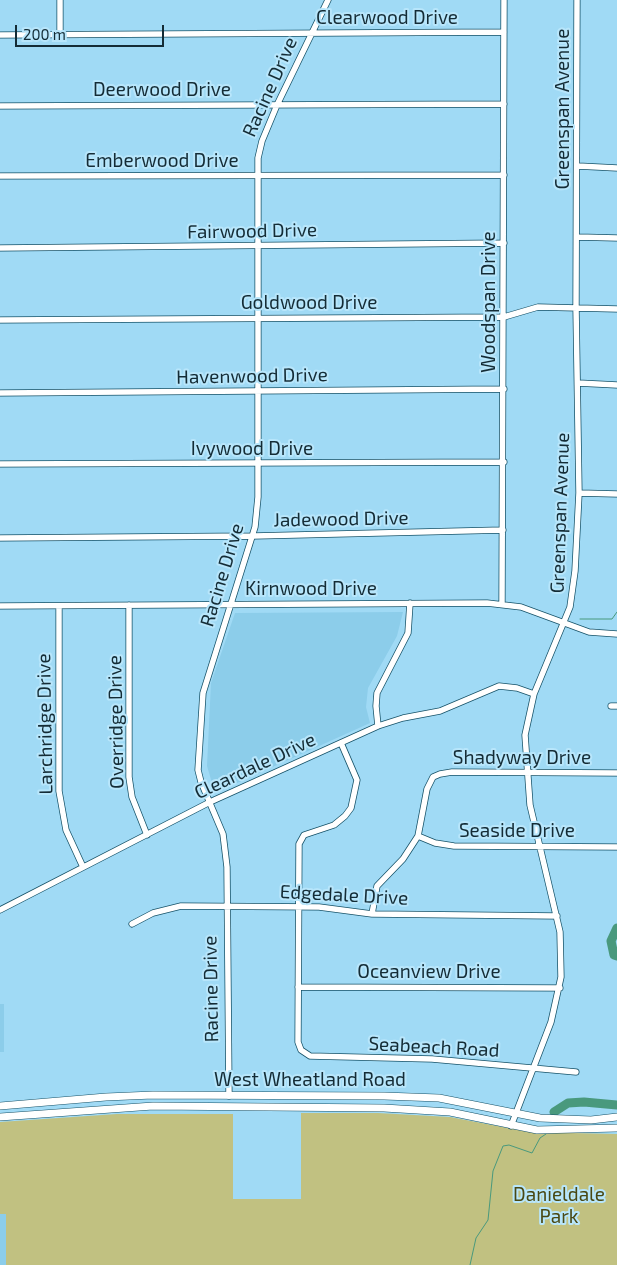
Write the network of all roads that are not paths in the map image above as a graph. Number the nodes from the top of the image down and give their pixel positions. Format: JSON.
{"nodes":[{"id":1,"x":60,"y":0,"type":"edge"},
{"id":2,"x":328,"y":0,"type":"edge"},
{"id":3,"x":504,"y":0,"type":"edge"},
{"id":4,"x":577,"y":0,"type":"edge"},
{"id":5,"x":504,"y":32,"type":"junction"},
{"id":6,"x":313,"y":33,"type":"junction"},
{"id":7,"x":60,"y":34,"type":"junction"},
{"id":8,"x":0,"y":35,"type":"edge"},
{"id":9,"x":504,"y":104,"type":"junction"},
{"id":10,"x":277,"y":105,"type":"junction"},
{"id":11,"x":0,"y":106,"type":"edge"},
{"id":12,"x":578,"y":166,"type":"junction"},
{"id":13,"x":617,"y":168,"type":"edge"},
{"id":14,"x":504,"y":174,"type":"junction"},
{"id":15,"x":258,"y":175,"type":"junction"},
{"id":16,"x":0,"y":176,"type":"edge"},
{"id":17,"x":578,"y":237,"type":"junction"},
{"id":18,"x":617,"y":238,"type":"edge"},
{"id":19,"x":504,"y":243,"type":"junction"},
{"id":20,"x":258,"y":246,"type":"junction"},
{"id":21,"x":0,"y":248,"type":"edge"},
{"id":22,"x":576,"y":307,"type":"junction"},
{"id":23,"x":617,"y":309,"type":"edge"},
{"id":24,"x":504,"y":317,"type":"junction"},
{"id":25,"x":258,"y":319,"type":"junction"},
{"id":26,"x":0,"y":320,"type":"edge"},
{"id":27,"x":578,"y":383,"type":"junction"},
{"id":28,"x":617,"y":385,"type":"edge"},
{"id":29,"x":504,"y":389,"type":"junction"},
{"id":30,"x":258,"y":391,"type":"junction"},
{"id":31,"x":0,"y":393,"type":"edge"},
{"id":32,"x":504,"y":462,"type":"junction"},
{"id":33,"x":0,"y":464,"type":"edge"},
{"id":34,"x":258,"y":464,"type":"junction"},
{"id":35,"x":579,"y":494,"type":"junction"},
{"id":36,"x":617,"y":494,"type":"edge"},
{"id":37,"x":503,"y":530,"type":"junction"},
{"id":38,"x":254,"y":536,"type":"junction"},
{"id":39,"x":0,"y":538,"type":"edge"},
{"id":40,"x":410,"y":603,"type":"junction"},
{"id":41,"x":502,"y":604,"type":"junction"},
{"id":42,"x":129,"y":605,"type":"junction"},
{"id":43,"x":232,"y":605,"type":"junction"},
{"id":44,"x":0,"y":606,"type":"edge"},
{"id":45,"x":59,"y":606,"type":"junction"},
{"id":46,"x":563,"y":623,"type":"junction"},
{"id":47,"x":617,"y":634,"type":"edge"},
{"id":48,"x":534,"y":694,"type":"junction"},
{"id":49,"x":378,"y":726,"type":"junction"},
{"id":50,"x":341,"y":743,"type":"junction"},
{"id":51,"x":527,"y":772,"type":"junction"},
{"id":52,"x":617,"y":773,"type":"edge"},
{"id":53,"x":210,"y":802,"type":"junction"},
{"id":54,"x":146,"y":835,"type":"junction"},
{"id":55,"x":418,"y":836,"type":"junction"},
{"id":56,"x":540,"y":847,"type":"junction"},
{"id":57,"x":617,"y":847,"type":"edge"},
{"id":58,"x":83,"y":867,"type":"junction"},
{"id":59,"x":298,"y":906,"type":"junction"},
{"id":60,"x":226,"y":907,"type":"junction"},
{"id":61,"x":0,"y":910,"type":"edge"},
{"id":62,"x":372,"y":914,"type":"junction"},
{"id":63,"x":557,"y":916,"type":"junction"},
{"id":64,"x":132,"y":924,"type":"dead end"},
{"id":65,"x":298,"y":987,"type":"junction"},
{"id":66,"x":560,"y":988,"type":"junction"},
{"id":67,"x":533,"y":1068,"type":"junction"},
{"id":68,"x":576,"y":1072,"type":"dead end"},
{"id":69,"x":153,"y":1095,"type":"junction"},
{"id":70,"x":292,"y":1095,"type":"junction"},
{"id":71,"x":229,"y":1096,"type":"junction"},
{"id":72,"x":39,"y":1104,"type":"junction"},
{"id":73,"x":0,"y":1106,"type":"edge"},
{"id":74,"x":153,"y":1106,"type":"junction"},
{"id":75,"x":229,"y":1107,"type":"junction"},
{"id":76,"x":292,"y":1107,"type":"junction"},
{"id":77,"x":517,"y":1112,"type":"junction"},
{"id":78,"x":39,"y":1115,"type":"junction"},
{"id":79,"x":617,"y":1117,"type":"edge"},
{"id":80,"x":0,"y":1118,"type":"edge"},
{"id":81,"x":564,"y":1120,"type":"junction"},
{"id":82,"x":511,"y":1126,"type":"junction"},
{"id":83,"x":617,"y":1128,"type":"edge"},
{"id":84,"x":564,"y":1132,"type":"junction"}],
"edges":[{"from":1,"to":7,"type":"street"},
{"from":2,"to":6,"type":"street","name":"Racine Drive"},
{"from":3,"to":5,"type":"street","name":"Woodspan Drive"},
{"from":4,"to":12,"type":"street","name":"Greenspan Avenue"},
{"from":5,"to":6,"type":"street","name":"Clearwood Drive"},
{"from":5,"to":9,"type":"street","name":"Woodspan Drive"},
{"from":6,"to":7,"type":"street","name":"Clearwood Drive"},
{"from":6,"to":10,"type":"street","name":"Racine Drive"},
{"from":7,"to":8,"type":"street","name":"Clearwood Drive"},
{"from":9,"to":10,"type":"street","name":"Deerwood Drive"},
{"from":9,"to":14,"type":"street","name":"Woodspan Drive"},
{"from":10,"to":11,"type":"street","name":"Deerwood Drive"},
{"from":10,"to":15,"type":"street","name":"Racine Drive"},
{"from":12,"to":13,"type":"street"},
{"from":12,"to":17,"type":"street","name":"Greenspan Avenue"},
{"from":14,"to":15,"type":"street","name":"Emberwood Drive"},
{"from":14,"to":19,"type":"street","name":"Woodspan Drive"},
{"from":15,"to":16,"type":"street","name":"Emberwood Drive"},
{"from":15,"to":20,"type":"street","name":"Racine Drive"},
{"from":17,"to":18,"type":"street"},
{"from":17,"to":22,"type":"street","name":"Greenspan Avenue"},
{"from":19,"to":20,"type":"street","name":"Fairwood Drive"},
{"from":19,"to":24,"type":"street","name":"Woodspan Drive"},
{"from":20,"to":21,"type":"street","name":"Fairwood Drive"},
{"from":20,"to":25,"type":"street","name":"Racine Drive"},
{"from":22,"to":23,"type":"street","name":"Goldwood Drive"},
{"from":22,"to":24,"type":"street","name":"Goldwood Drive"},
{"from":22,"to":27,"type":"street","name":"Greenspan Avenue"},
{"from":24,"to":25,"type":"street","name":"Goldwood Drive"},
{"from":24,"to":29,"type":"street","name":"Woodspan Drive"},
{"from":25,"to":26,"type":"street","name":"Goldwood Drive"},
{"from":25,"to":30,"type":"street","name":"Racine Drive"},
{"from":27,"to":28,"type":"street"},
{"from":27,"to":35,"type":"street","name":"Greenspan Avenue"},
{"from":29,"to":30,"type":"street","name":"Havenwood Drive"},
{"from":29,"to":32,"type":"street","name":"Woodspan Drive"},
{"from":30,"to":31,"type":"street","name":"Havenwood Drive"},
{"from":30,"to":34,"type":"street","name":"Racine Drive"},
{"from":32,"to":34,"type":"street","name":"Ivywood Drive"},
{"from":32,"to":37,"type":"street","name":"Woodspan Drive"},
{"from":33,"to":34,"type":"street","name":"Ivywood Drive"},
{"from":34,"to":38,"type":"street","name":"Racine Drive"},
{"from":35,"to":36,"type":"street"},
{"from":35,"to":46,"type":"street","name":"Greenspan Avenue"},
{"from":37,"to":38,"type":"street","name":"Jadewood Drive"},
{"from":37,"to":41,"type":"street","name":"Woodspan Drive"},
{"from":38,"to":39,"type":"street","name":"Jadewood Drive"},
{"from":38,"to":43,"type":"street","name":"Racine Drive"},
{"from":40,"to":41,"type":"street","name":"Kirnwood Drive"},
{"from":40,"to":43,"type":"street","name":"Kirnwood Drive"},
{"from":40,"to":49,"type":"street"},
{"from":41,"to":46,"type":"street","name":"Kirnwood Drive"},
{"from":42,"to":43,"type":"street","name":"Kirnwood Drive"},
{"from":42,"to":45,"type":"street","name":"Kirnwood Drive"},
{"from":42,"to":54,"type":"street","name":"Overridge Drive"},
{"from":43,"to":53,"type":"street","name":"Racine Drive"},
{"from":44,"to":45,"type":"street","name":"Kirnwood Drive"},
{"from":45,"to":58,"type":"street","name":"Larchridge Drive"},
{"from":46,"to":47,"type":"street","name":"Kirnwood Drive"},
{"from":46,"to":48,"type":"street","name":"Greenspan Avenue"},
{"from":48,"to":49,"type":"street","name":"Cleardale Drive"},
{"from":48,"to":51,"type":"street","name":"Greenspan Avenue"},
{"from":49,"to":50,"type":"street","name":"Cleardale Drive"},
{"from":50,"to":53,"type":"street","name":"Cleardale Drive"},
{"from":50,"to":59,"type":"street"},
{"from":51,"to":52,"type":"street","name":"Shadyway Drive"},
{"from":51,"to":55,"type":"street","name":"Shadyway Drive"},
{"from":51,"to":56,"type":"street","name":"Greenspan Avenue"},
{"from":53,"to":54,"type":"street","name":"Cleardale Drive"},
{"from":53,"to":60,"type":"street","name":"Racine Drive"},
{"from":54,"to":58,"type":"street","name":"Cleardale Drive"},
{"from":55,"to":56,"type":"street","name":"Seaside Drive"},
{"from":55,"to":62,"type":"street","name":"Shadyway Drive"},
{"from":56,"to":57,"type":"street","name":"Seaside Drive"},
{"from":56,"to":63,"type":"street","name":"Greenspan Avenue"},
{"from":58,"to":61,"type":"street","name":"Cleardale Drive"},
{"from":59,"to":60,"type":"street","name":"Edgedale Drive"},
{"from":59,"to":62,"type":"street","name":"Edgedale Drive"},
{"from":59,"to":65,"type":"street"},
{"from":60,"to":64,"type":"street","name":"Edgedale Drive"},
{"from":60,"to":71,"type":"street","name":"Racine Drive"},
{"from":62,"to":63,"type":"street","name":"Edgedale Drive"},
{"from":63,"to":66,"type":"street","name":"Greenspan Avenue"},
{"from":65,"to":66,"type":"street","name":"Oceanview Drive"},
{"from":65,"to":67,"type":"street","name":"Seabeach Road"},
{"from":66,"to":67,"type":"street","name":"Greenspan Avenue"},
{"from":67,"to":68,"type":"street","name":"Seabeach Road"},
{"from":67,"to":77,"type":"street","name":"Greenspan Avenue"},
{"from":69,"to":71,"type":"main road","name":"West Wheatland Road"},
{"from":69,"to":72,"type":"main road","name":"West Wheatland Road"},
{"from":69,"to":74,"type":"main road"},
{"from":70,"to":71,"type":"main road","name":"West Wheatland Road"},
{"from":70,"to":76,"type":"main road"},
{"from":70,"to":77,"type":"main road","name":"West Wheatland Road"},
{"from":71,"to":75,"type":"main road","name":"Racine Drive"},
{"from":72,"to":73,"type":"main road","name":"West Wheatland Road"},
{"from":72,"to":78,"type":"main road"},
{"from":74,"to":75,"type":"main road","name":"West Wheatland Road"},
{"from":74,"to":78,"type":"main road","name":"West Wheatland Road"},
{"from":75,"to":76,"type":"main road","name":"West Wheatland Road"},
{"from":76,"to":82,"type":"main road","name":"West Wheatland Road"},
{"from":77,"to":81,"type":"main road","name":"West Wheatland Road"},
{"from":77,"to":82,"type":"street","name":"Greenspan Avenue"},
{"from":78,"to":80,"type":"main road","name":"West Wheatland Road"},
{"from":79,"to":81,"type":"main road","name":"West Wheatland Road"},
{"from":81,"to":84,"type":"main road"},
{"from":82,"to":84,"type":"main road","name":"West Wheatland Road"},
{"from":83,"to":84,"type":"main road","name":"West Wheatland Road"}]}
